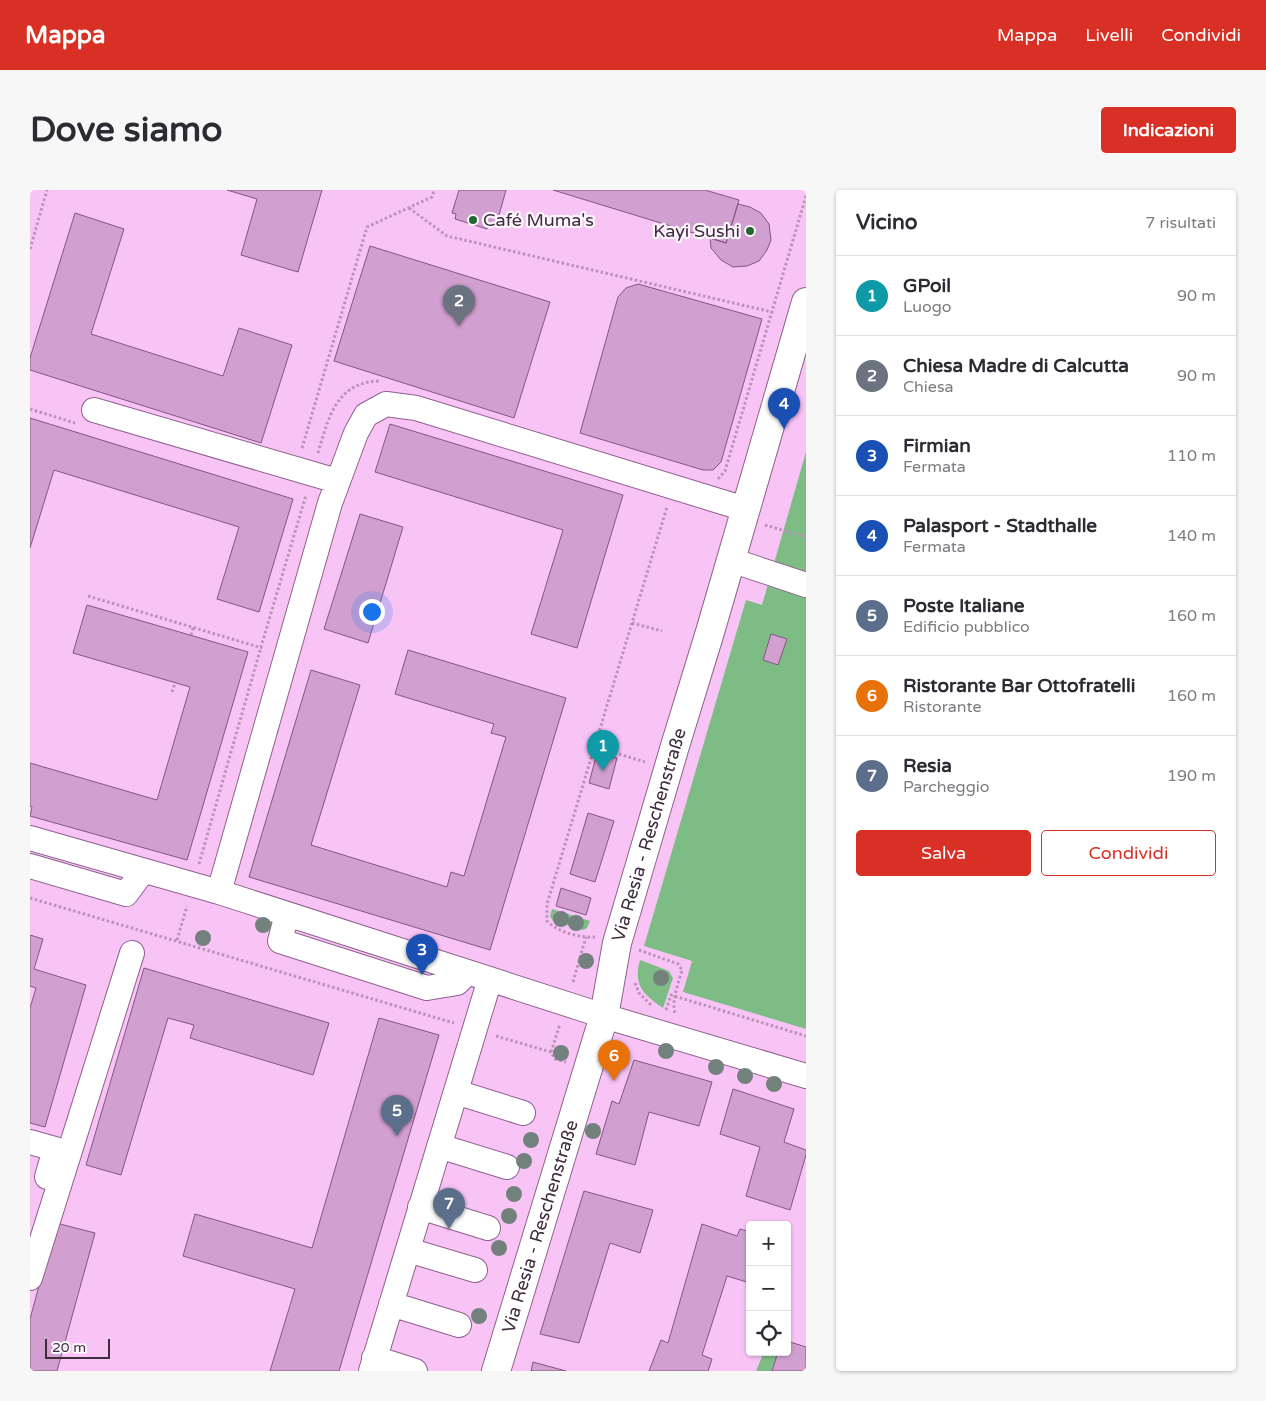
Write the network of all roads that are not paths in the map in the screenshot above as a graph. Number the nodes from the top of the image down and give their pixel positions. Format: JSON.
{"nodes":[{"id":1,"x":806,"y":302,"type":"edge"},
{"id":2,"x":94,"y":410,"type":"dead end"},
{"id":3,"x":337,"y":481,"type":"junction"},
{"id":4,"x":744,"y":514,"type":"junction"},
{"id":5,"x":731,"y":560,"type":"junction"},
{"id":6,"x":806,"y":585,"type":"edge"},
{"id":7,"x":30,"y":838,"type":"edge"},
{"id":8,"x":30,"y":866,"type":"edge"},
{"id":9,"x":143,"y":870,"type":"junction"},
{"id":10,"x":219,"y":892,"type":"junction"},
{"id":11,"x":287,"y":914,"type":"junction"},
{"id":12,"x":132,"y":953,"type":"dead end"},
{"id":13,"x":468,"y":972,"type":"junction"},
{"id":14,"x":490,"y":979,"type":"junction"},
{"id":15,"x":604,"y":1016,"type":"junction"},
{"id":16,"x":806,"y":1076,"type":"edge"},
{"id":17,"x":456,"y":1092,"type":"junction"},
{"id":18,"x":523,"y":1113,"type":"dead end"},
{"id":19,"x":30,"y":1142,"type":"edge"},
{"id":20,"x":439,"y":1146,"type":"junction"},
{"id":21,"x":507,"y":1167,"type":"dead end"},
{"id":22,"x":420,"y":1207,"type":"junction"},
{"id":23,"x":488,"y":1228,"type":"dead end"},
{"id":24,"x":30,"y":1232,"type":"edge"},
{"id":25,"x":408,"y":1250,"type":"junction"},
{"id":26,"x":475,"y":1270,"type":"dead end"},
{"id":27,"x":30,"y":1278,"type":"edge"},
{"id":28,"x":391,"y":1304,"type":"junction"},
{"id":29,"x":458,"y":1325,"type":"dead end"},
{"id":30,"x":373,"y":1365,"type":"edge"},
{"id":31,"x":415,"y":1371,"type":"edge"},
{"id":32,"x":496,"y":1371,"type":"edge"}],
"edges":[{"from":1,"to":4,"type":"main road","name":"Via Resia - Reschenstraße"},
{"from":2,"to":3,"type":"street"},
{"from":3,"to":4,"type":"street"},
{"from":3,"to":10,"type":"street"},
{"from":4,"to":5,"type":"main road","name":"Via Resia - Reschenstraße"},
{"from":5,"to":6,"type":"street"},
{"from":5,"to":15,"type":"main road","name":"Via Resia - Reschenstraße"},
{"from":7,"to":9,"type":"street"},
{"from":8,"to":9,"type":"street"},
{"from":9,"to":10,"type":"street"},
{"from":10,"to":11,"type":"street"},
{"from":11,"to":13,"type":"street"},
{"from":11,"to":13,"type":"street"},
{"from":12,"to":27,"type":"street"},
{"from":13,"to":14,"type":"street"},
{"from":14,"to":15,"type":"street"},
{"from":14,"to":17,"type":"street"},
{"from":15,"to":16,"type":"street"},
{"from":15,"to":32,"type":"main road","name":"Via Resia - Reschenstraße"},
{"from":17,"to":18,"type":"street"},
{"from":17,"to":20,"type":"street"},
{"from":19,"to":24,"type":"street"},
{"from":20,"to":21,"type":"street"},
{"from":20,"to":22,"type":"street"},
{"from":22,"to":23,"type":"street"},
{"from":22,"to":25,"type":"street"},
{"from":25,"to":26,"type":"street"},
{"from":25,"to":28,"type":"street"},
{"from":28,"to":29,"type":"street"},
{"from":28,"to":30,"type":"street"},
{"from":30,"to":31,"type":"street"}]}
